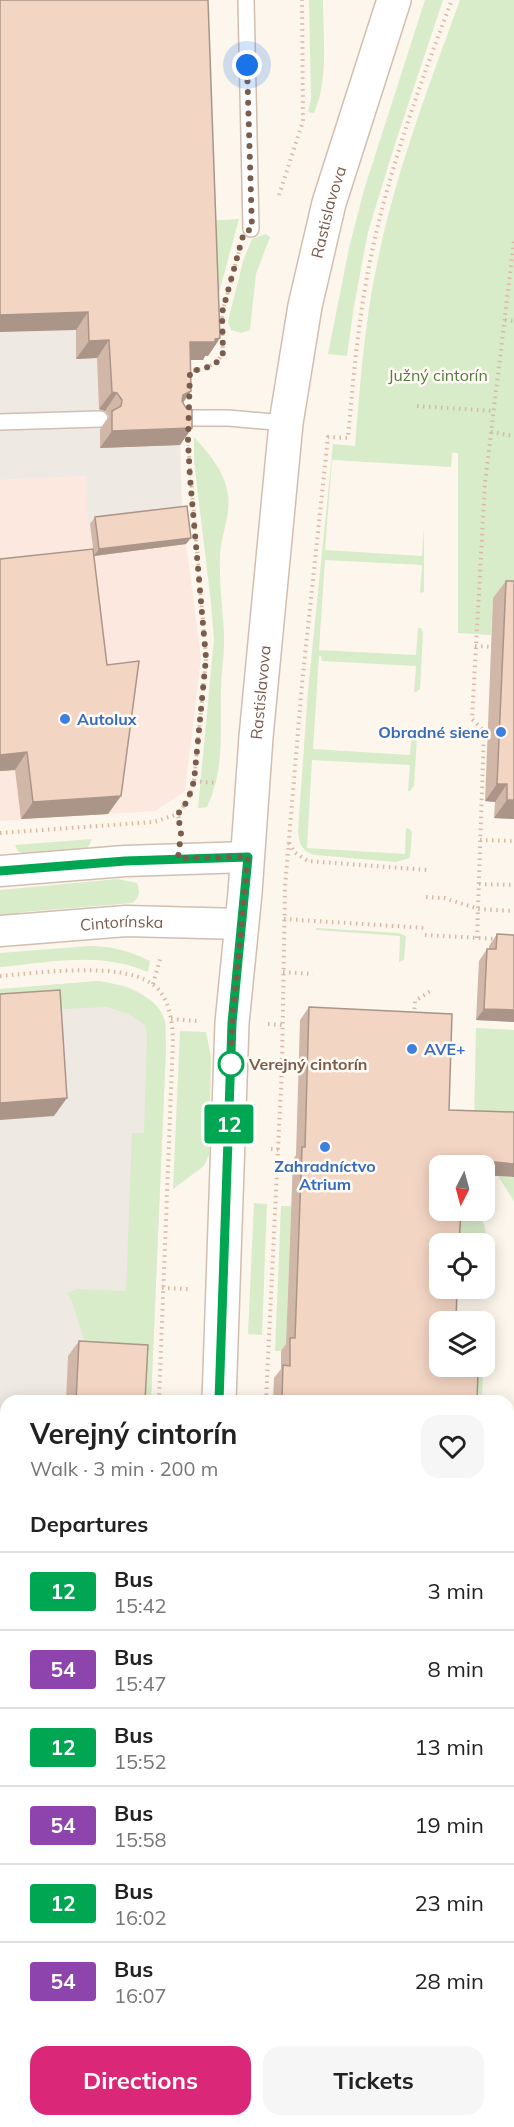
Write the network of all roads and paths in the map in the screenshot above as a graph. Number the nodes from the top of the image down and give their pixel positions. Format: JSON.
{"nodes":[{"id":1,"x":246,"y":0,"type":"edge"},
{"id":2,"x":302,"y":0,"type":"edge"},
{"id":3,"x":394,"y":0,"type":"edge"},
{"id":4,"x":452,"y":0,"type":"edge"},
{"id":5,"x":252,"y":229,"type":"junction"},
{"id":6,"x":514,"y":241,"type":"edge"},
{"id":7,"x":505,"y":320,"type":"junction"},
{"id":8,"x":514,"y":321,"type":"edge"},
{"id":9,"x":417,"y":406,"type":"dead end"},
{"id":10,"x":494,"y":411,"type":"junction"},
{"id":11,"x":184,"y":418,"type":"junction"},
{"id":12,"x":100,"y":419,"type":"dead end"},
{"id":13,"x":0,"y":422,"type":"edge"},
{"id":14,"x":286,"y":423,"type":"junction"},
{"id":15,"x":491,"y":432,"type":"junction"},
{"id":16,"x":514,"y":436,"type":"edge"},
{"id":17,"x":475,"y":646,"type":"junction"},
{"id":18,"x":491,"y":647,"type":"dead end"},
{"id":19,"x":178,"y":814,"type":"junction"},
{"id":20,"x":0,"y":833,"type":"edge"},
{"id":21,"x":480,"y":840,"type":"junction"},
{"id":22,"x":514,"y":841,"type":"edge"},
{"id":23,"x":288,"y":843,"type":"junction"},
{"id":24,"x":248,"y":857,"type":"junction"},
{"id":25,"x":178,"y":858,"type":"junction"},
{"id":26,"x":427,"y":870,"type":"dead end"},
{"id":27,"x":0,"y":871,"type":"edge"},
{"id":28,"x":479,"y":884,"type":"junction"},
{"id":29,"x":514,"y":885,"type":"edge"},
{"id":30,"x":426,"y":897,"type":"dead end"},
{"id":31,"x":479,"y":909,"type":"junction"},
{"id":32,"x":514,"y":911,"type":"edge"},
{"id":33,"x":284,"y":919,"type":"junction"},
{"id":34,"x":168,"y":922,"type":"junction"},
{"id":35,"x":242,"y":924,"type":"junction"},
{"id":36,"x":425,"y":928,"type":"dead end"},
{"id":37,"x":0,"y":931,"type":"edge"},
{"id":38,"x":425,"y":935,"type":"dead end"},
{"id":39,"x":477,"y":938,"type":"junction"},
{"id":40,"x":505,"y":939,"type":"edge"},
{"id":41,"x":283,"y":972,"type":"junction"},
{"id":42,"x":313,"y":974,"type":"dead end"},
{"id":43,"x":0,"y":976,"type":"edge"},
{"id":44,"x":153,"y":984,"type":"junction"},
{"id":45,"x":432,"y":990,"type":"dead end"},
{"id":46,"x":413,"y":1025,"type":"edge"},
{"id":47,"x":274,"y":1065,"type":"dead end"},
{"id":48,"x":282,"y":1065,"type":"junction"},
{"id":49,"x":271,"y":1149,"type":"dead end"},
{"id":50,"x":277,"y":1150,"type":"junction"},
{"id":51,"x":283,"y":1150,"type":"dead end"},
{"id":52,"x":162,"y":1288,"type":"junction"},
{"id":53,"x":192,"y":1290,"type":"dead end"},
{"id":54,"x":159,"y":1395,"type":"edge"},
{"id":55,"x":219,"y":1395,"type":"edge"},
{"id":56,"x":266,"y":1395,"type":"edge"}],
"edges":[{"from":1,"to":5,"type":"lane"},
{"from":2,"to":5,"type":"path"},
{"from":3,"to":14,"type":"street","name":"Rastislavova"},
{"from":4,"to":23,"type":"path"},
{"from":5,"to":11,"type":"path"},
{"from":6,"to":7,"type":"path"},
{"from":7,"to":8,"type":"path"},
{"from":7,"to":10,"type":"path"},
{"from":9,"to":10,"type":"path"},
{"from":10,"to":15,"type":"path"},
{"from":11,"to":14,"type":"lane"},
{"from":11,"to":19,"type":"path"},
{"from":12,"to":13,"type":"lane"},
{"from":14,"to":24,"type":"street","name":"Rastislavova"},
{"from":15,"to":16,"type":"path"},
{"from":15,"to":17,"type":"path"},
{"from":17,"to":18,"type":"path"},
{"from":17,"to":21,"type":"path"},
{"from":19,"to":20,"type":"path"},
{"from":19,"to":25,"type":"path"},
{"from":21,"to":22,"type":"path"},
{"from":21,"to":28,"type":"path"},
{"from":23,"to":26,"type":"path"},
{"from":23,"to":33,"type":"path"},
{"from":24,"to":25,"type":"street"},
{"from":24,"to":35,"type":"street","name":"Rastislavova"},
{"from":25,"to":27,"type":"street"},
{"from":28,"to":29,"type":"path"},
{"from":28,"to":31,"type":"path"},
{"from":30,"to":31,"type":"path"},
{"from":31,"to":32,"type":"path"},
{"from":31,"to":39,"type":"path"},
{"from":33,"to":36,"type":"path"},
{"from":33,"to":41,"type":"path"},
{"from":34,"to":35,"type":"street","name":"Cintorínska"},
{"from":34,"to":37,"type":"street","name":"Cintorínska"},
{"from":34,"to":44,"type":"path"},
{"from":35,"to":55,"type":"street","name":"Rastislavova"},
{"from":38,"to":39,"type":"path"},
{"from":39,"to":40,"type":"path"},
{"from":41,"to":42,"type":"path"},
{"from":41,"to":48,"type":"path"},
{"from":43,"to":44,"type":"path"},
{"from":44,"to":52,"type":"path"},
{"from":45,"to":46,"type":"path"},
{"from":47,"to":48,"type":"path"},
{"from":48,"to":50,"type":"path"},
{"from":49,"to":50,"type":"path"},
{"from":50,"to":51,"type":"path"},
{"from":50,"to":56,"type":"path"},
{"from":52,"to":53,"type":"path"},
{"from":52,"to":54,"type":"path"}]}
